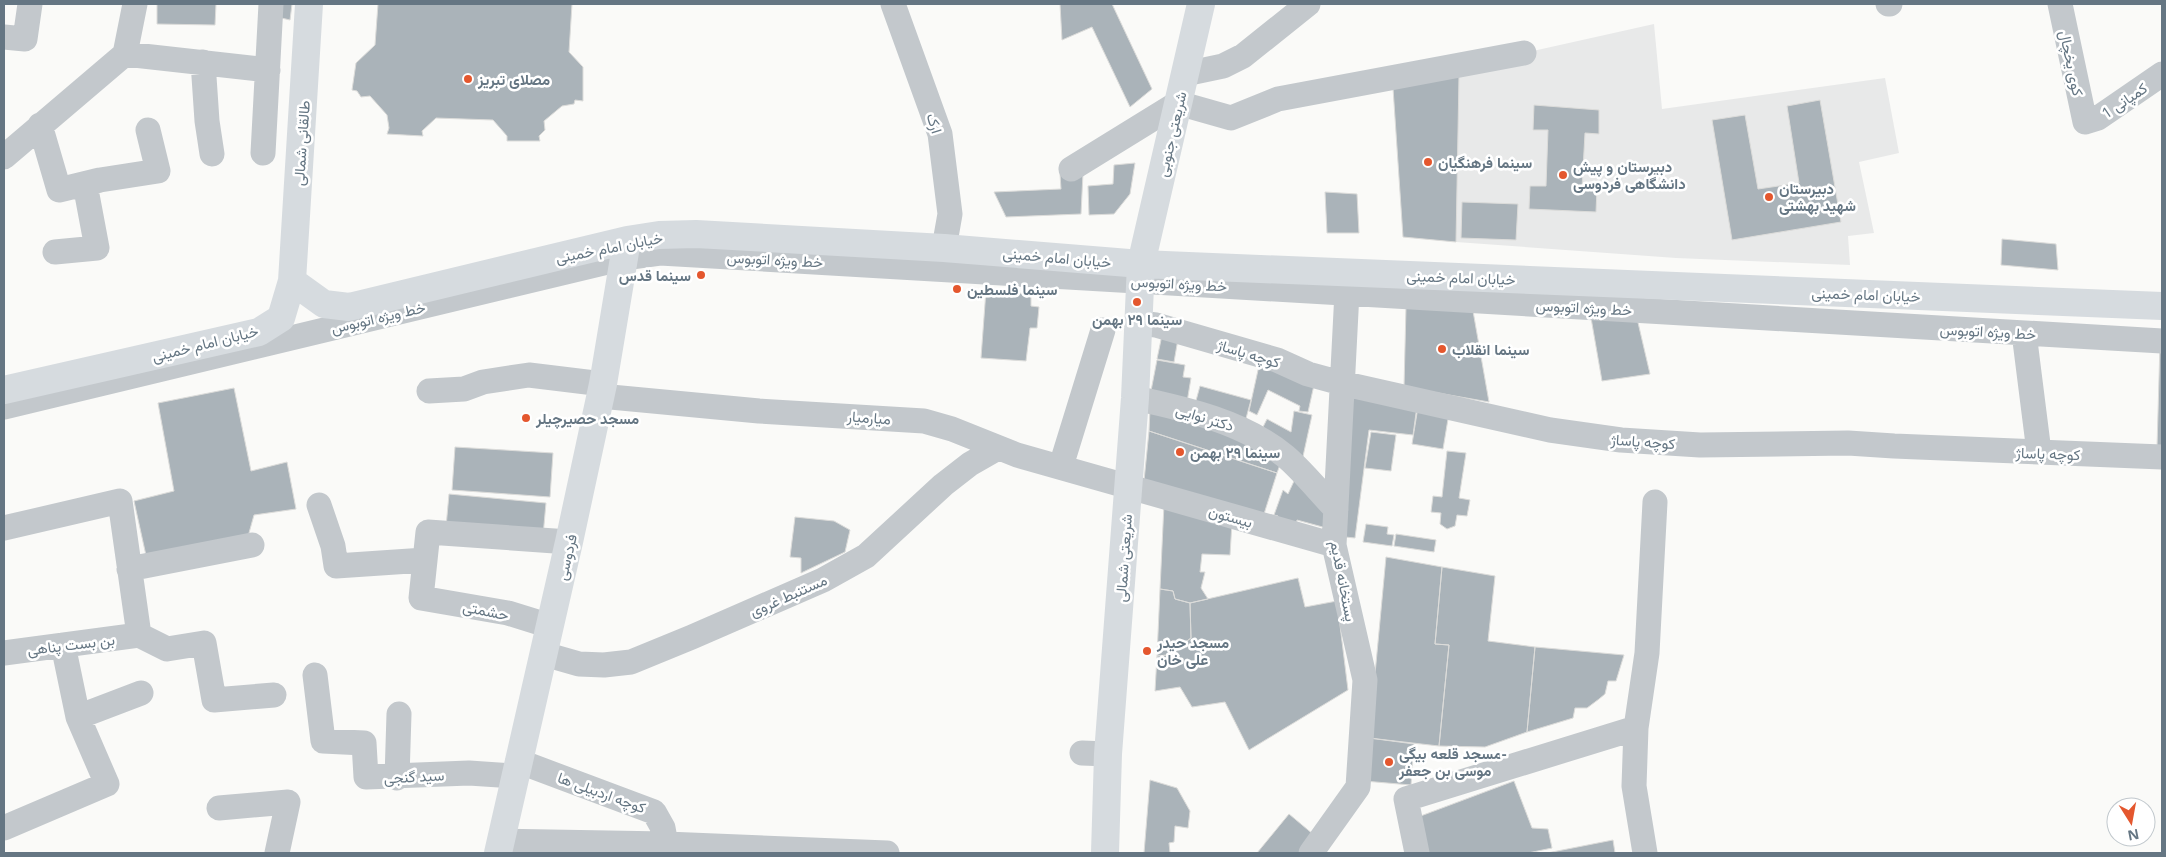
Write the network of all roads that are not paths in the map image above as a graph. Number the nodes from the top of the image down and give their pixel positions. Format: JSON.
{"nodes":[{"id":1,"x":30,"y":4,"type":"edge"},
{"id":2,"x":135,"y":4,"type":"edge"},
{"id":3,"x":271,"y":4,"type":"edge"},
{"id":4,"x":309,"y":4,"type":"edge"},
{"id":5,"x":893,"y":4,"type":"edge"},
{"id":6,"x":1201,"y":4,"type":"edge"},
{"id":7,"x":1308,"y":4,"type":"edge"},
{"id":8,"x":2060,"y":4,"type":"edge"},
{"id":9,"x":4,"y":37,"type":"edge"},
{"id":10,"x":1524,"y":53,"type":"dead end"},
{"id":11,"x":125,"y":54,"type":"junction"},
{"id":12,"x":203,"y":62,"type":"junction"},
{"id":13,"x":268,"y":70,"type":"junction"},
{"id":14,"x":1185,"y":74,"type":"junction"},
{"id":15,"x":2162,"y":74,"type":"edge"},
{"id":16,"x":1178,"y":103,"type":"junction"},
{"id":17,"x":2084,"y":122,"type":"joint"},
{"id":18,"x":40,"y":125,"type":"junction"},
{"id":19,"x":148,"y":130,"type":"dead end"},
{"id":20,"x":7,"y":145,"type":"edge"},
{"id":21,"x":263,"y":153,"type":"dead end"},
{"id":22,"x":212,"y":154,"type":"dead end"},
{"id":23,"x":1071,"y":169,"type":"dead end"},
{"id":24,"x":85,"y":184,"type":"junction"},
{"id":25,"x":944,"y":248,"type":"junction"},
{"id":26,"x":625,"y":249,"type":"junction"},
{"id":27,"x":55,"y":252,"type":"dead end"},
{"id":28,"x":1141,"y":272,"type":"junction"},
{"id":29,"x":292,"y":281,"type":"junction"},
{"id":30,"x":1347,"y":292,"type":"junction"},
{"id":31,"x":2162,"y":306,"type":"edge"},
{"id":32,"x":1138,"y":323,"type":"junction"},
{"id":33,"x":1103,"y":330,"type":"dead end"},
{"id":34,"x":2024,"y":333,"type":"junction"},
{"id":35,"x":2162,"y":341,"type":"edge"},
{"id":36,"x":1341,"y":383,"type":"junction"},
{"id":37,"x":4,"y":390,"type":"edge"},
{"id":38,"x":601,"y":390,"type":"junction"},
{"id":39,"x":429,"y":391,"type":"dead end"},
{"id":40,"x":1135,"y":398,"type":"junction"},
{"id":41,"x":4,"y":407,"type":"edge"},
{"id":42,"x":998,"y":448,"type":"junction"},
{"id":43,"x":2039,"y":452,"type":"junction"},
{"id":44,"x":2162,"y":457,"type":"edge"},
{"id":45,"x":1060,"y":466,"type":"junction"},
{"id":46,"x":1128,"y":487,"type":"junction"},
{"id":47,"x":1655,"y":502,"type":"dead end"},
{"id":48,"x":319,"y":505,"type":"dead end"},
{"id":49,"x":1336,"y":509,"type":"junction"},
{"id":50,"x":4,"y":528,"type":"edge"},
{"id":51,"x":569,"y":542,"type":"junction"},
{"id":52,"x":1334,"y":544,"type":"junction"},
{"id":53,"x":252,"y":546,"type":"dead end"},
{"id":54,"x":426,"y":560,"type":"junction"},
{"id":55,"x":129,"y":569,"type":"junction"},
{"id":56,"x":550,"y":626,"type":"junction"},
{"id":57,"x":139,"y":636,"type":"junction"},
{"id":58,"x":63,"y":645,"type":"junction"},
{"id":59,"x":4,"y":652,"type":"edge"},
{"id":60,"x":544,"y":654,"type":"junction"},
{"id":61,"x":315,"y":675,"type":"dead end"},
{"id":62,"x":141,"y":694,"type":"dead end"},
{"id":63,"x":274,"y":695,"type":"dead end"},
{"id":64,"x":398,"y":714,"type":"dead end"},
{"id":65,"x":78,"y":717,"type":"junction"},
{"id":66,"x":1636,"y":728,"type":"junction"},
{"id":67,"x":1082,"y":753,"type":"dead end"},
{"id":68,"x":1108,"y":754,"type":"junction"},
{"id":69,"x":516,"y":768,"type":"junction"},
{"id":70,"x":398,"y":778,"type":"junction"},
{"id":71,"x":220,"y":808,"type":"dead end"},
{"id":72,"x":4,"y":828,"type":"edge"},
{"id":73,"x":666,"y":844,"type":"junction"},
{"id":74,"x":499,"y":847,"type":"edge"},
{"id":75,"x":277,"y":853,"type":"edge"},
{"id":76,"x":887,"y":853,"type":"edge"},
{"id":77,"x":1105,"y":853,"type":"edge"},
{"id":78,"x":1310,"y":853,"type":"edge"},
{"id":79,"x":1417,"y":853,"type":"edge"},
{"id":80,"x":1645,"y":853,"type":"edge"}],
"edges":[{"from":1,"to":9,"type":"street"},
{"from":2,"to":11,"type":"street"},
{"from":3,"to":13,"type":"street"},
{"from":4,"to":29,"type":"main road","name":"طالقانی شمالی"},
{"from":5,"to":25,"type":"street","name":"ارک"},
{"from":6,"to":14,"type":"main road","name":"شریعتی جنوبی"},
{"from":7,"to":14,"type":"street"},
{"from":8,"to":17,"type":"street","name":"کوی یخچال"},
{"from":10,"to":16,"type":"street"},
{"from":11,"to":12,"type":"street"},
{"from":11,"to":18,"type":"street"},
{"from":12,"to":13,"type":"street"},
{"from":12,"to":22,"type":"street"},
{"from":13,"to":21,"type":"street"},
{"from":14,"to":16,"type":"main road","name":"شریعتی جنوبی"},
{"from":15,"to":17,"type":"street","name":"کمپانی 1"},
{"from":16,"to":23,"type":"street"},
{"from":16,"to":28,"type":"main road","name":"شریعتی جنوبی"},
{"from":18,"to":20,"type":"street"},
{"from":18,"to":24,"type":"street"},
{"from":19,"to":24,"type":"street"},
{"from":24,"to":27,"type":"street"},
{"from":25,"to":26,"type":"main road","name":"خیابان امام خمینی"},
{"from":25,"to":28,"type":"main road","name":"خیابان امام خمینی"},
{"from":26,"to":28,"type":"street","name":"خط ویژه اتوبوس"},
{"from":26,"to":29,"type":"main road","name":"خیابان امام خمینی"},
{"from":26,"to":38,"type":"main road","name":"فردوسی"},
{"from":26,"to":41,"type":"street","name":"خط ویژه اتوبوس"},
{"from":28,"to":30,"type":"street","name":"خط ویژه اتوبوس"},
{"from":28,"to":31,"type":"main road","name":"خیابان امام خمینی"},
{"from":28,"to":32,"type":"main road","name":"شریعتی شمالی"},
{"from":29,"to":37,"type":"main road","name":"خیابان امام خمینی"},
{"from":30,"to":34,"type":"street","name":"خط ویژه اتوبوس"},
{"from":30,"to":36,"type":"street","name":"پستخانه قدیم"},
{"from":32,"to":36,"type":"street","name":"کوچه پاساژ"},
{"from":32,"to":40,"type":"main road","name":"شریعتی شمالی"},
{"from":33,"to":45,"type":"street"},
{"from":34,"to":35,"type":"street","name":"خط ویژه اتوبوس"},
{"from":34,"to":43,"type":"street"},
{"from":36,"to":43,"type":"street","name":"کوچه پاساژ"},
{"from":36,"to":49,"type":"street","name":"پستخانه قدیم"},
{"from":38,"to":39,"type":"street","name":"میارمیار"},
{"from":38,"to":42,"type":"street","name":"میارمیار"},
{"from":38,"to":51,"type":"main road","name":"فردوسی"},
{"from":40,"to":46,"type":"main road","name":"شریعتی شمالی"},
{"from":40,"to":49,"type":"street","name":"دکتر نوایی"},
{"from":42,"to":45,"type":"street","name":"میارمیار"},
{"from":42,"to":60,"type":"street","name":"مستنبط غروی"},
{"from":43,"to":44,"type":"street","name":"کوچه پاساژ"},
{"from":45,"to":46,"type":"street","name":"میارمیار"},
{"from":46,"to":52,"type":"street","name":"بیستون"},
{"from":46,"to":68,"type":"main road","name":"شریعتی شمالی"},
{"from":47,"to":66,"type":"street"},
{"from":48,"to":54,"type":"street"},
{"from":49,"to":52,"type":"street","name":"پستخانه قدیم"},
{"from":50,"to":55,"type":"street"},
{"from":51,"to":54,"type":"street"},
{"from":51,"to":56,"type":"main road","name":"فردوسی"},
{"from":52,"to":78,"type":"street","name":"پستخانه قدیم"},
{"from":53,"to":55,"type":"street"},
{"from":54,"to":56,"type":"street","name":"حشمتی"},
{"from":55,"to":57,"type":"street"},
{"from":56,"to":60,"type":"main road","name":"فردوسی"},
{"from":57,"to":58,"type":"street","name":"بن بست پناهی"},
{"from":57,"to":63,"type":"street"},
{"from":58,"to":59,"type":"street","name":"بن بست پناهی"},
{"from":58,"to":65,"type":"street"},
{"from":60,"to":69,"type":"main road","name":"فردوسی"},
{"from":61,"to":70,"type":"street","name":"سید گنجی"},
{"from":62,"to":65,"type":"street"},
{"from":64,"to":70,"type":"street"},
{"from":65,"to":72,"type":"street"},
{"from":66,"to":79,"type":"street"},
{"from":66,"to":80,"type":"street"},
{"from":67,"to":68,"type":"street"},
{"from":68,"to":77,"type":"main road","name":"شریعتی شمالی"},
{"from":69,"to":70,"type":"street","name":"سید گنجی"},
{"from":69,"to":73,"type":"street","name":"کوچه اردبیلی ها"},
{"from":69,"to":74,"type":"main road","name":"فردوسی"},
{"from":71,"to":75,"type":"street"},
{"from":73,"to":74,"type":"street"},
{"from":73,"to":76,"type":"street"}]}
